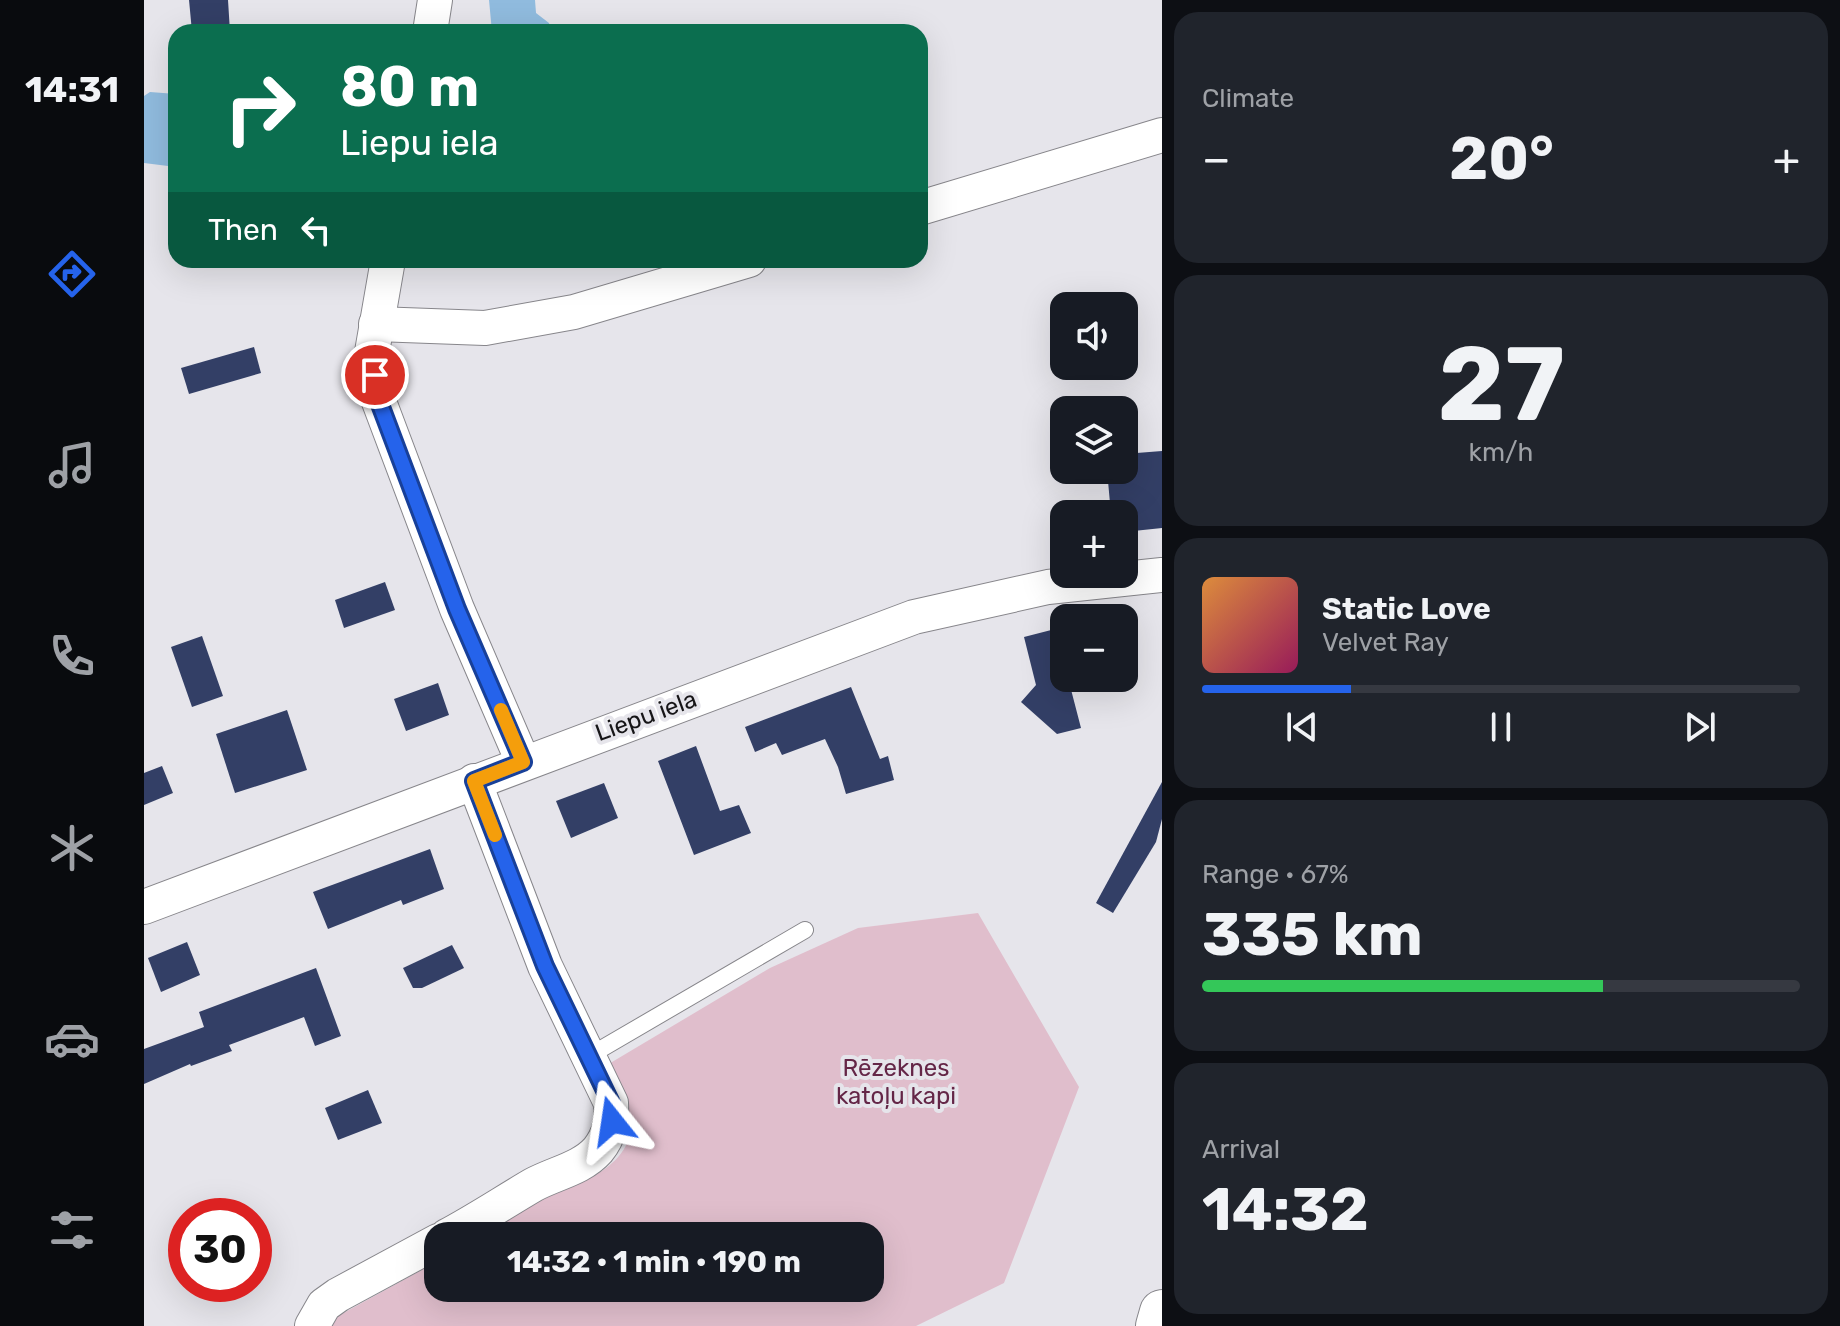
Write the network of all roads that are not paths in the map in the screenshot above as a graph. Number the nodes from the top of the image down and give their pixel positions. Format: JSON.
{"nodes":[{"id":1,"x":435,"y":0,"type":"edge"},
{"id":2,"x":431,"y":24,"type":"edge"},
{"id":3,"x":1162,"y":135,"type":"edge"},
{"id":4,"x":928,"y":206,"type":"edge"},
{"id":5,"x":386,"y":268,"type":"edge"},
{"id":6,"x":722,"y":268,"type":"edge"},
{"id":7,"x":376,"y":324,"type":"junction"},
{"id":8,"x":1162,"y":575,"type":"edge"},
{"id":9,"x":523,"y":762,"type":"junction"},
{"id":10,"x":474,"y":781,"type":"junction"},
{"id":11,"x":144,"y":907,"type":"edge"},
{"id":12,"x":805,"y":930,"type":"dead end"},
{"id":13,"x":589,"y":1056,"type":"junction"},
{"id":14,"x":471,"y":1222,"type":"edge"},
{"id":15,"x":424,"y":1249,"type":"edge"},
{"id":16,"x":1162,"y":1312,"type":"edge"},
{"id":17,"x":312,"y":1326,"type":"edge"},
{"id":18,"x":1158,"y":1326,"type":"edge"}],
"edges":[{"from":1,"to":2,"type":"street"},
{"from":3,"to":4,"type":"street"},
{"from":5,"to":7,"type":"street"},
{"from":6,"to":7,"type":"street"},
{"from":7,"to":9,"type":"street"},
{"from":8,"to":9,"type":"street","name":"Liepu iela"},
{"from":9,"to":10,"type":"street","name":"Liepu iela"},
{"from":10,"to":11,"type":"street","name":"Liepu iela"},
{"from":10,"to":13,"type":"street"},
{"from":12,"to":13,"type":"lane"},
{"from":13,"to":14,"type":"street"},
{"from":15,"to":17,"type":"street"},
{"from":16,"to":18,"type":"main road"}]}
